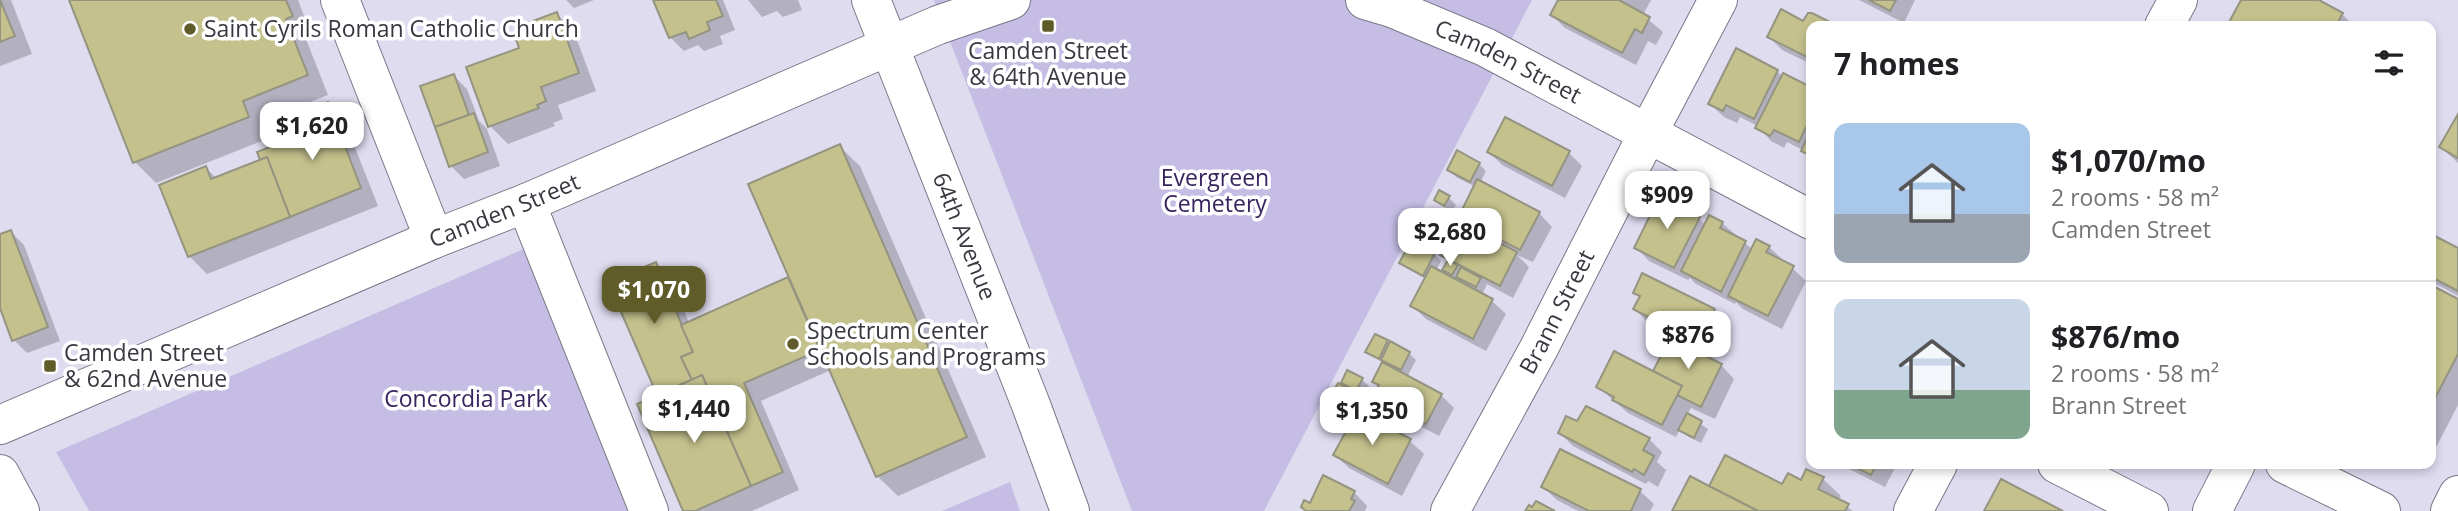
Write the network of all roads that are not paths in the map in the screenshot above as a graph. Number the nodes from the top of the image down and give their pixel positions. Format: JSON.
{"nodes":[{"id":1,"x":340,"y":0,"type":"edge"},
{"id":2,"x":871,"y":0,"type":"edge"},
{"id":3,"x":1011,"y":0,"type":"edge"},
{"id":4,"x":1365,"y":0,"type":"edge"},
{"id":5,"x":1718,"y":0,"type":"edge"},
{"id":6,"x":2178,"y":0,"type":"edge"},
{"id":7,"x":2167,"y":21,"type":"edge"},
{"id":8,"x":888,"y":47,"type":"junction"},
{"id":9,"x":1648,"y":133,"type":"junction"},
{"id":10,"x":526,"y":203,"type":"junction"},
{"id":11,"x":1806,"y":217,"type":"edge"},
{"id":12,"x":434,"y":239,"type":"junction"},
{"id":13,"x":0,"y":425,"type":"edge"},
{"id":14,"x":1935,"y":469,"type":"edge"},
{"id":15,"x":2067,"y":469,"type":"edge"},
{"id":16,"x":2233,"y":469,"type":"edge"},
{"id":17,"x":2295,"y":469,"type":"edge"},
{"id":18,"x":0,"y":474,"type":"edge"},
{"id":19,"x":2458,"y":495,"type":"edge"},
{"id":20,"x":20,"y":511,"type":"edge"},
{"id":21,"x":649,"y":511,"type":"edge"},
{"id":22,"x":1070,"y":511,"type":"edge"},
{"id":23,"x":1450,"y":511,"type":"edge"},
{"id":24,"x":1913,"y":511,"type":"edge"},
{"id":25,"x":2149,"y":511,"type":"edge"},
{"id":26,"x":2212,"y":511,"type":"edge"},
{"id":27,"x":2381,"y":511,"type":"edge"},
{"id":28,"x":2450,"y":511,"type":"edge"}],
"edges":[{"from":1,"to":12,"type":"street"},
{"from":2,"to":8,"type":"street","name":"64th Avenue"},
{"from":3,"to":8,"type":"street","name":"Camden Street"},
{"from":4,"to":9,"type":"street","name":"Camden Street"},
{"from":5,"to":9,"type":"street","name":"Brann Street"},
{"from":6,"to":7,"type":"street"},
{"from":8,"to":10,"type":"street","name":"Camden Street"},
{"from":8,"to":22,"type":"street","name":"64th Avenue"},
{"from":9,"to":11,"type":"street","name":"Camden Street"},
{"from":9,"to":23,"type":"street","name":"Brann Street"},
{"from":10,"to":12,"type":"street","name":"Camden Street"},
{"from":10,"to":21,"type":"street"},
{"from":12,"to":13,"type":"street","name":"Camden Street"},
{"from":14,"to":24,"type":"street"},
{"from":15,"to":25,"type":"street"},
{"from":16,"to":26,"type":"street"},
{"from":17,"to":27,"type":"street"},
{"from":18,"to":20,"type":"street"},
{"from":19,"to":28,"type":"street"}]}
